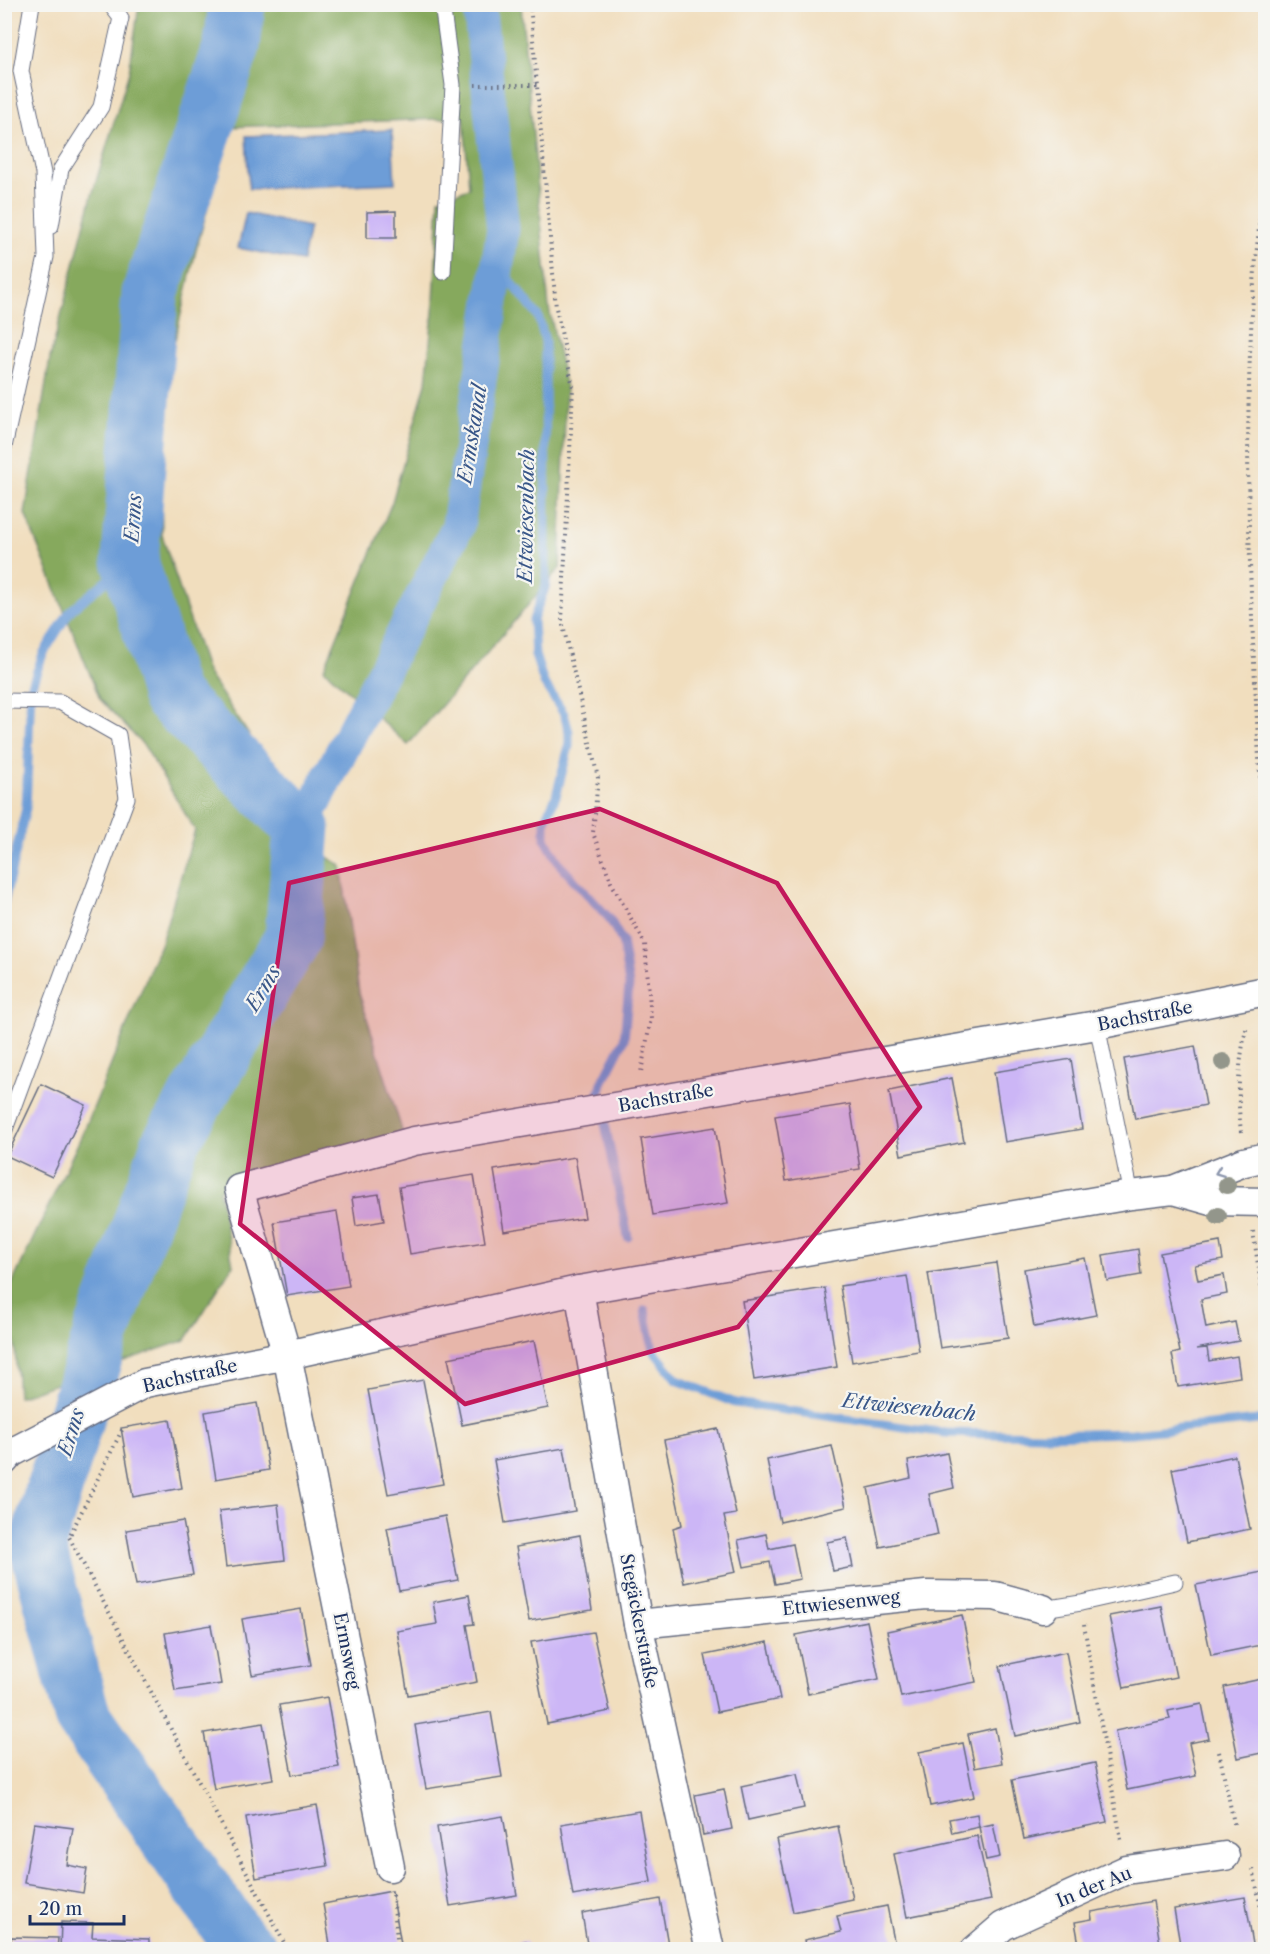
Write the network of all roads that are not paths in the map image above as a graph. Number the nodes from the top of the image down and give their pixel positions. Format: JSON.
{"nodes":[{"id":1,"x":32,"y":4,"type":"edge"},
{"id":2,"x":110,"y":4,"type":"edge"},
{"id":3,"x":442,"y":4,"type":"edge"},
{"id":4,"x":46,"y":257,"type":"junction"},
{"id":5,"x":443,"y":272,"type":"dead end"},
{"id":6,"x":4,"y":447,"type":"edge"},
{"id":7,"x":11,"y":701,"type":"edge"},
{"id":8,"x":1260,"y":993,"type":"edge"},
{"id":9,"x":1097,"y":1025,"type":"junction"},
{"id":10,"x":4,"y":1132,"type":"edge"},
{"id":11,"x":1266,"y":1157,"type":"edge"},
{"id":12,"x":1173,"y":1190,"type":"junction"},
{"id":13,"x":1131,"y":1195,"type":"junction"},
{"id":14,"x":1256,"y":1209,"type":"edge"},
{"id":15,"x":579,"y":1290,"type":"junction"},
{"id":16,"x":287,"y":1354,"type":"junction"},
{"id":17,"x":8,"y":1457,"type":"edge"},
{"id":18,"x":1175,"y":1582,"type":"dead end"},
{"id":19,"x":1043,"y":1610,"type":"joint"},
{"id":20,"x":638,"y":1624,"type":"junction"},
{"id":21,"x":1234,"y":1857,"type":"road end"},
{"id":22,"x":390,"y":1867,"type":"road end"},
{"id":23,"x":710,"y":1950,"type":"edge"},
{"id":24,"x":975,"y":1950,"type":"edge"}],
"edges":[{"from":1,"to":4,"type":"lane"},
{"from":2,"to":4,"type":"lane"},
{"from":3,"to":5,"type":"lane"},
{"from":4,"to":6,"type":"lane"},
{"from":7,"to":10,"type":"lane"},
{"from":8,"to":9,"type":"street","name":"Bachstraße"},
{"from":9,"to":13,"type":"lane"},
{"from":9,"to":16,"type":"street","name":"Bachstraße"},
{"from":11,"to":12,"type":"street","name":"Bachstraße","one_way":true},
{"from":12,"to":13,"type":"street","name":"Bachstraße"},
{"from":12,"to":14,"type":"street","name":"Bachstraße"},
{"from":13,"to":15,"type":"street","name":"Bachstraße"},
{"from":15,"to":16,"type":"street","name":"Bachstraße"},
{"from":15,"to":20,"type":"street","name":"Stegäckerstraße"},
{"from":16,"to":17,"type":"street","name":"Bachstraße"},
{"from":16,"to":22,"type":"street","name":"Ermsweg"},
{"from":18,"to":19,"type":"lane"},
{"from":19,"to":20,"type":"street","name":"Ettwiesenweg"},
{"from":20,"to":23,"type":"street","name":"Stegäckerstraße"},
{"from":21,"to":24,"type":"street","name":"In der Au"}]}
